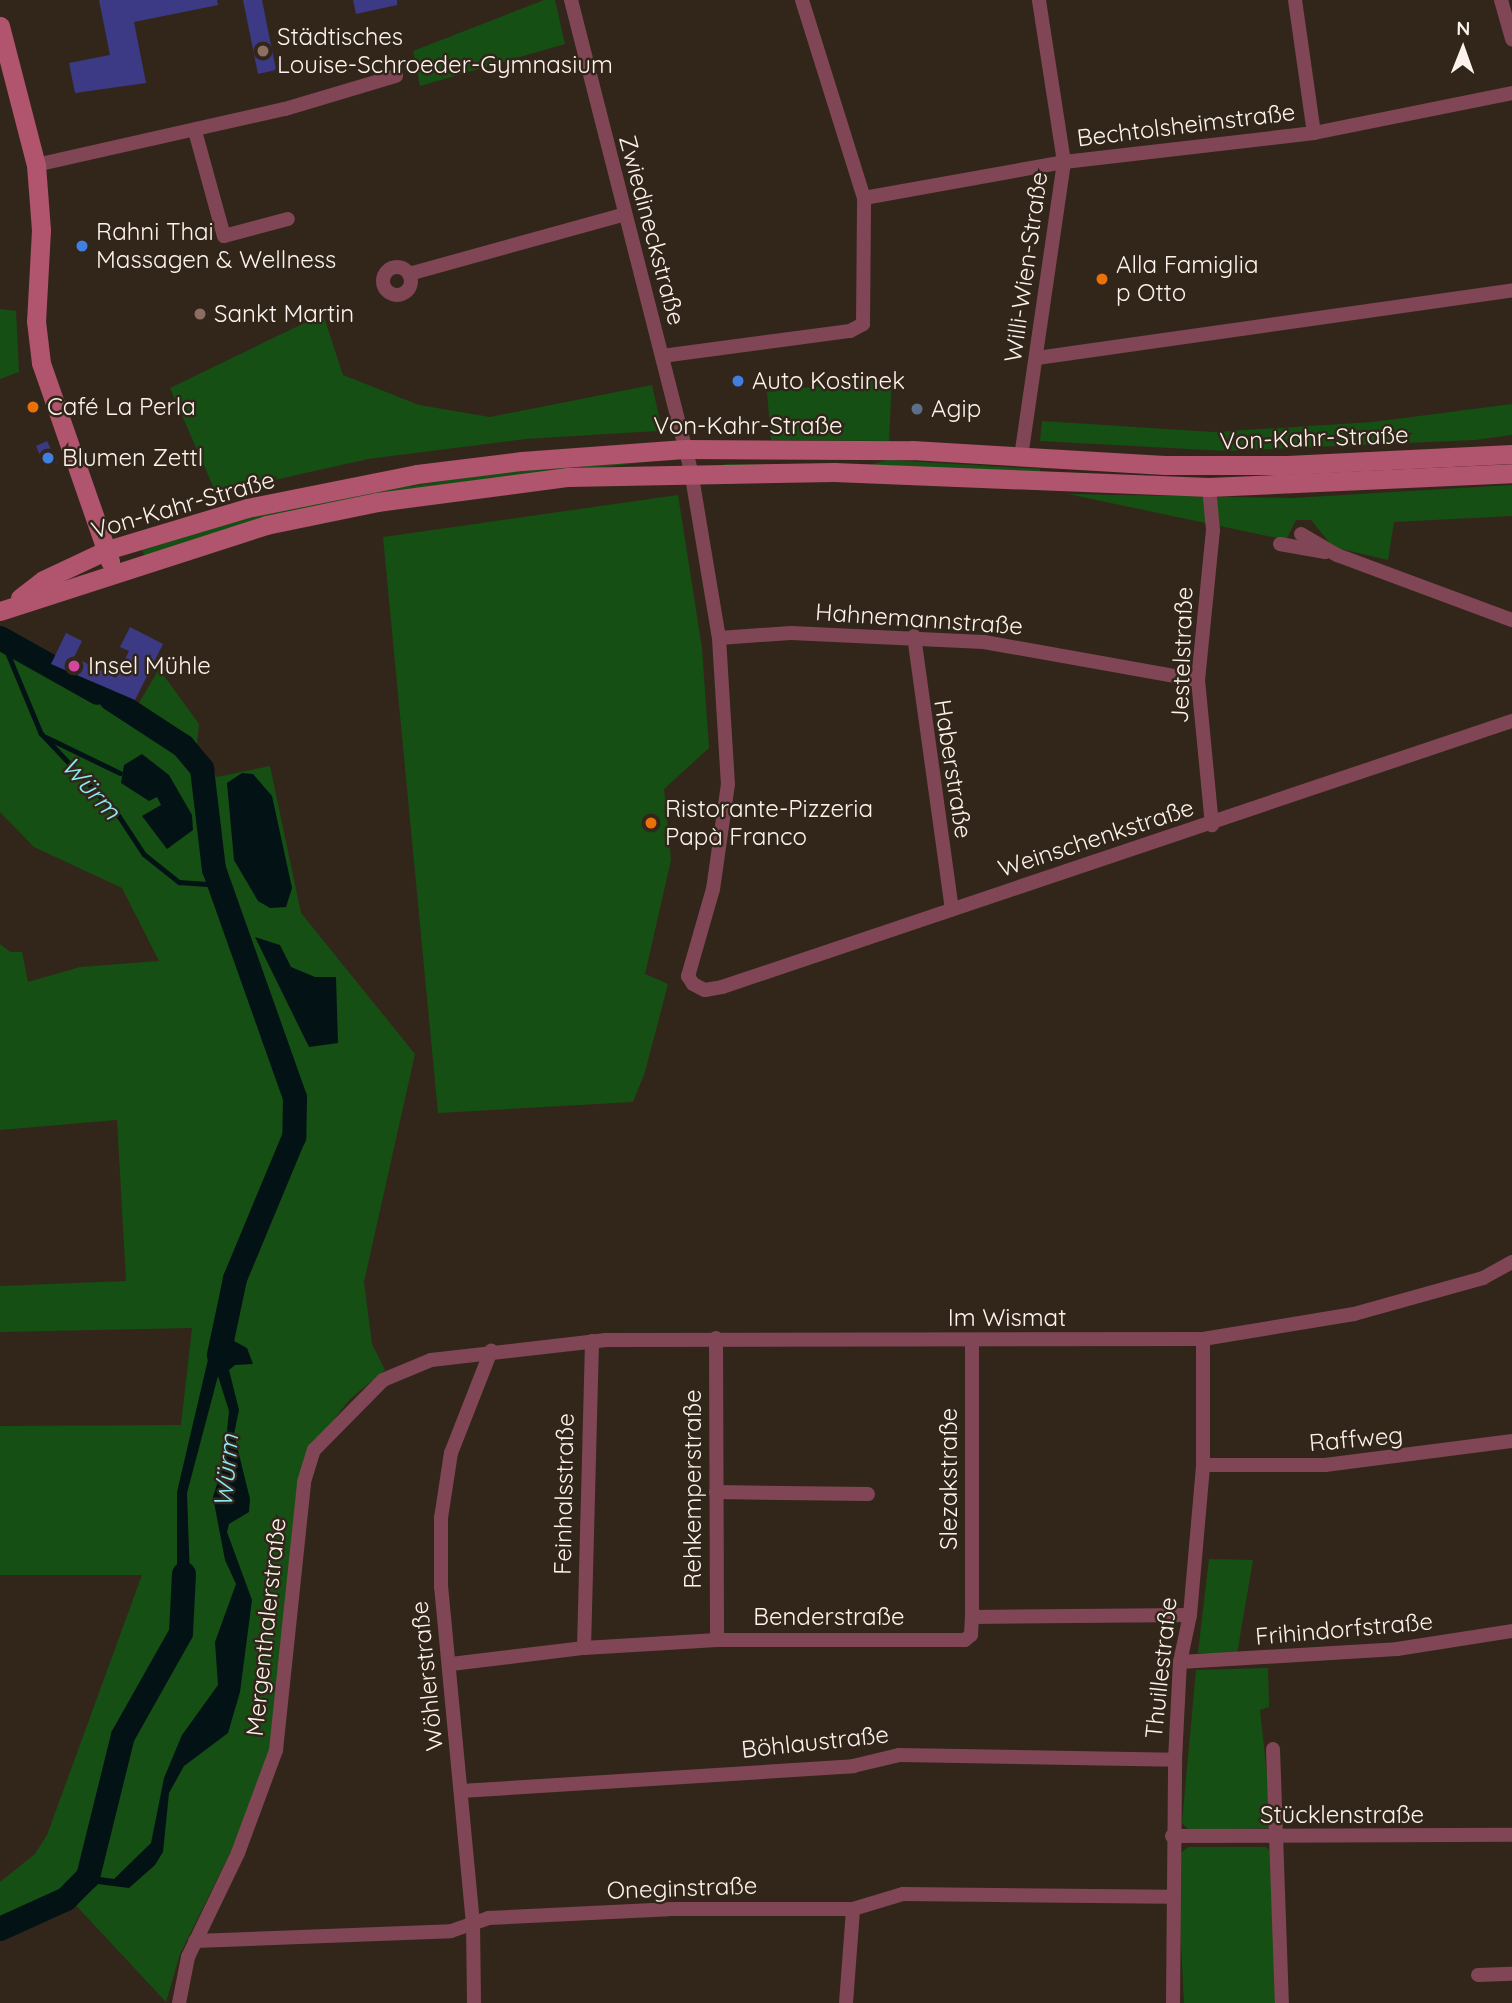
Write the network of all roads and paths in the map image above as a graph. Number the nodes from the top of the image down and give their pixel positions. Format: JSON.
{"nodes":[{"id":1,"x":571,"y":0,"type":"edge"},
{"id":2,"x":802,"y":0,"type":"edge"},
{"id":3,"x":1039,"y":0,"type":"edge"},
{"id":4,"x":1295,"y":0,"type":"edge"},
{"id":5,"x":1501,"y":0,"type":"edge"},
{"id":6,"x":0,"y":26,"type":"edge"},
{"id":7,"x":1512,"y":39,"type":"edge"},
{"id":8,"x":396,"y":76,"type":"dead end"},
{"id":9,"x":1512,"y":93,"type":"edge"},
{"id":10,"x":195,"y":131,"type":"junction"},
{"id":11,"x":1314,"y":133,"type":"junction"},
{"id":12,"x":1063,"y":162,"type":"junction"},
{"id":13,"x":36,"y":165,"type":"junction"},
{"id":14,"x":864,"y":198,"type":"junction"},
{"id":15,"x":625,"y":214,"type":"junction"},
{"id":16,"x":288,"y":219,"type":"dead end"},
{"id":17,"x":409,"y":274,"type":"dead end"},
{"id":18,"x":1512,"y":290,"type":"edge"},
{"id":19,"x":662,"y":356,"type":"junction"},
{"id":20,"x":1037,"y":358,"type":"junction"},
{"id":21,"x":685,"y":449,"type":"junction"},
{"id":22,"x":1512,"y":454,"type":"edge"},
{"id":23,"x":1021,"y":457,"type":"junction"},
{"id":24,"x":691,"y":471,"type":"junction"},
{"id":25,"x":1512,"y":473,"type":"edge"},
{"id":26,"x":1209,"y":487,"type":"junction"},
{"id":27,"x":1301,"y":534,"type":"dead end"},
{"id":28,"x":1280,"y":544,"type":"dead end"},
{"id":29,"x":107,"y":550,"type":"junction"},
{"id":30,"x":1337,"y":555,"type":"junction"},
{"id":31,"x":114,"y":572,"type":"junction"},
{"id":32,"x":5,"y":609,"type":"edge"},
{"id":33,"x":1512,"y":620,"type":"edge"},
{"id":34,"x":914,"y":636,"type":"junction"},
{"id":35,"x":719,"y":638,"type":"junction"},
{"id":36,"x":1198,"y":680,"type":"junction"},
{"id":37,"x":1512,"y":721,"type":"edge"},
{"id":38,"x":1212,"y":825,"type":"junction"},
{"id":39,"x":952,"y":909,"type":"junction"},
{"id":40,"x":693,"y":984,"type":"joint"},
{"id":41,"x":1512,"y":1262,"type":"edge"},
{"id":42,"x":716,"y":1338,"type":"junction"},
{"id":43,"x":1203,"y":1339,"type":"junction"},
{"id":44,"x":592,"y":1341,"type":"junction"},
{"id":45,"x":972,"y":1341,"type":"junction"},
{"id":46,"x":491,"y":1351,"type":"junction"},
{"id":47,"x":1512,"y":1441,"type":"edge"},
{"id":48,"x":1203,"y":1465,"type":"junction"},
{"id":49,"x":716,"y":1492,"type":"junction"},
{"id":50,"x":868,"y":1494,"type":"dead end"},
{"id":51,"x":1190,"y":1615,"type":"junction"},
{"id":52,"x":972,"y":1618,"type":"junction"},
{"id":53,"x":1512,"y":1631,"type":"edge"},
{"id":54,"x":717,"y":1640,"type":"junction"},
{"id":55,"x":584,"y":1648,"type":"junction"},
{"id":56,"x":1180,"y":1662,"type":"junction"},
{"id":57,"x":452,"y":1664,"type":"junction"},
{"id":58,"x":1273,"y":1749,"type":"dead end"},
{"id":59,"x":1175,"y":1760,"type":"junction"},
{"id":60,"x":461,"y":1791,"type":"junction"},
{"id":61,"x":1512,"y":1835,"type":"edge"},
{"id":62,"x":1172,"y":1836,"type":"junction"},
{"id":63,"x":1276,"y":1839,"type":"junction"},
{"id":64,"x":1170,"y":1896,"type":"junction"},
{"id":65,"x":853,"y":1909,"type":"junction"},
{"id":66,"x":473,"y":1924,"type":"junction"},
{"id":67,"x":195,"y":1941,"type":"junction"},
{"id":68,"x":1512,"y":1974,"type":"edge"},
{"id":69,"x":1478,"y":1975,"type":"dead end"},
{"id":70,"x":179,"y":2003,"type":"edge"},
{"id":71,"x":474,"y":2003,"type":"edge"},
{"id":72,"x":846,"y":2003,"type":"edge"},
{"id":73,"x":1172,"y":2003,"type":"edge"},
{"id":74,"x":1282,"y":2003,"type":"edge"}],
"edges":[{"from":1,"to":15,"type":"street","name":"Zwiedineckstraße"},
{"from":2,"to":14,"type":"street"},
{"from":3,"to":12,"type":"street","name":"Willi-Wien-Straße"},
{"from":4,"to":11,"type":"street"},
{"from":5,"to":7,"type":"street"},
{"from":6,"to":13,"type":"main road"},
{"from":8,"to":10,"type":"street"},
{"from":9,"to":11,"type":"street","name":"Bechtolsheimstraße"},
{"from":10,"to":13,"type":"street"},
{"from":10,"to":16,"type":"street"},
{"from":11,"to":12,"type":"street","name":"Bechtolsheimstraße"},
{"from":12,"to":14,"type":"street","name":"Bechtolsheimstraße"},
{"from":12,"to":20,"type":"street","name":"Willi-Wien-Straße"},
{"from":13,"to":29,"type":"main road"},
{"from":14,"to":19,"type":"street"},
{"from":15,"to":17,"type":"street"},
{"from":15,"to":19,"type":"street","name":"Zwiedineckstraße"},
{"from":18,"to":20,"type":"street"},
{"from":19,"to":21,"type":"street","name":"Zwiedineckstraße"},
{"from":20,"to":23,"type":"street","name":"Willi-Wien-Straße"},
{"from":21,"to":23,"type":"main road","name":"Von-Kahr-Straße"},
{"from":21,"to":24,"type":"street","name":"Zwiedineckstraße"},
{"from":21,"to":29,"type":"main road","name":"Von-Kahr-Straße"},
{"from":22,"to":23,"type":"main road","name":"Von-Kahr-Straße"},
{"from":24,"to":26,"type":"main road","name":"Von-Kahr-Straße"},
{"from":24,"to":31,"type":"main road","name":"Von-Kahr-Straße"},
{"from":24,"to":35,"type":"street","name":"Zwiedineckstraße"},
{"from":25,"to":26,"type":"main road","name":"Von-Kahr-Straße"},
{"from":26,"to":36,"type":"street","name":"Jestelstraße"},
{"from":27,"to":30,"type":"street"},
{"from":28,"to":30,"type":"street"},
{"from":29,"to":31,"type":"main road"},
{"from":29,"to":32,"type":"main road","name":"Von-Kahr-Straße"},
{"from":30,"to":33,"type":"street"},
{"from":31,"to":32,"type":"main road","name":"Von-Kahr-Straße"},
{"from":34,"to":35,"type":"street","name":"Hahnemannstraße"},
{"from":34,"to":36,"type":"street","name":"Hahnemannstraße"},
{"from":34,"to":39,"type":"street","name":"Haberstraße"},
{"from":35,"to":40,"type":"street","name":"Zwiedineckstraße"},
{"from":36,"to":38,"type":"street","name":"Jestelstraße"},
{"from":37,"to":38,"type":"street","name":"Weinschenkstraße"},
{"from":38,"to":39,"type":"street","name":"Weinschenkstraße"},
{"from":39,"to":40,"type":"street","name":"Weinschenkstraße"},
{"from":41,"to":43,"type":"street","name":"Im Wismat"},
{"from":42,"to":44,"type":"street","name":"Im Wismat"},
{"from":42,"to":45,"type":"street","name":"Im Wismat"},
{"from":42,"to":49,"type":"street","name":"Rehkemperstraße"},
{"from":43,"to":45,"type":"street","name":"Im Wismat"},
{"from":43,"to":48,"type":"street","name":"Thuillestraße"},
{"from":44,"to":46,"type":"street","name":"Im Wismat"},
{"from":44,"to":55,"type":"street","name":"Feinhalsstraße"},
{"from":45,"to":52,"type":"street","name":"Slezakstraße"},
{"from":46,"to":57,"type":"street","name":"Wöhlerstraße"},
{"from":46,"to":67,"type":"street","name":"Mergenthalerstraße"},
{"from":47,"to":48,"type":"street","name":"Raffweg"},
{"from":48,"to":51,"type":"street","name":"Thuillestraße"},
{"from":49,"to":50,"type":"street"},
{"from":49,"to":54,"type":"street","name":"Rehkemperstraße"},
{"from":51,"to":52,"type":"street"},
{"from":51,"to":56,"type":"street","name":"Thuillestraße"},
{"from":52,"to":54,"type":"street","name":"Benderstraße"},
{"from":53,"to":56,"type":"street","name":"Frihindorfstraße"},
{"from":54,"to":55,"type":"street","name":"Benderstraße"},
{"from":55,"to":57,"type":"street","name":"Benderstraße"},
{"from":56,"to":59,"type":"street","name":"Thuillestraße"},
{"from":57,"to":60,"type":"street","name":"Wöhlerstraße"},
{"from":58,"to":63,"type":"street"},
{"from":59,"to":60,"type":"street","name":"Böhlaustraße"},
{"from":59,"to":62,"type":"street","name":"Thuillestraße"},
{"from":60,"to":66,"type":"street","name":"Wöhlerstraße"},
{"from":61,"to":63,"type":"street","name":"Stücklenstraße"},
{"from":62,"to":63,"type":"street","name":"Stücklenstraße"},
{"from":62,"to":64,"type":"street","name":"Thuillestraße"},
{"from":63,"to":74,"type":"street"},
{"from":64,"to":65,"type":"street","name":"Oneginstraße"},
{"from":64,"to":73,"type":"street","name":"Thuillestraße"},
{"from":65,"to":66,"type":"street","name":"Oneginstraße"},
{"from":65,"to":72,"type":"street"},
{"from":66,"to":67,"type":"street","name":"Oneginstraße"},
{"from":66,"to":71,"type":"street","name":"Wöhlerstraße"},
{"from":67,"to":70,"type":"street","name":"Mergenthalerstraße"},
{"from":68,"to":69,"type":"street"}]}
